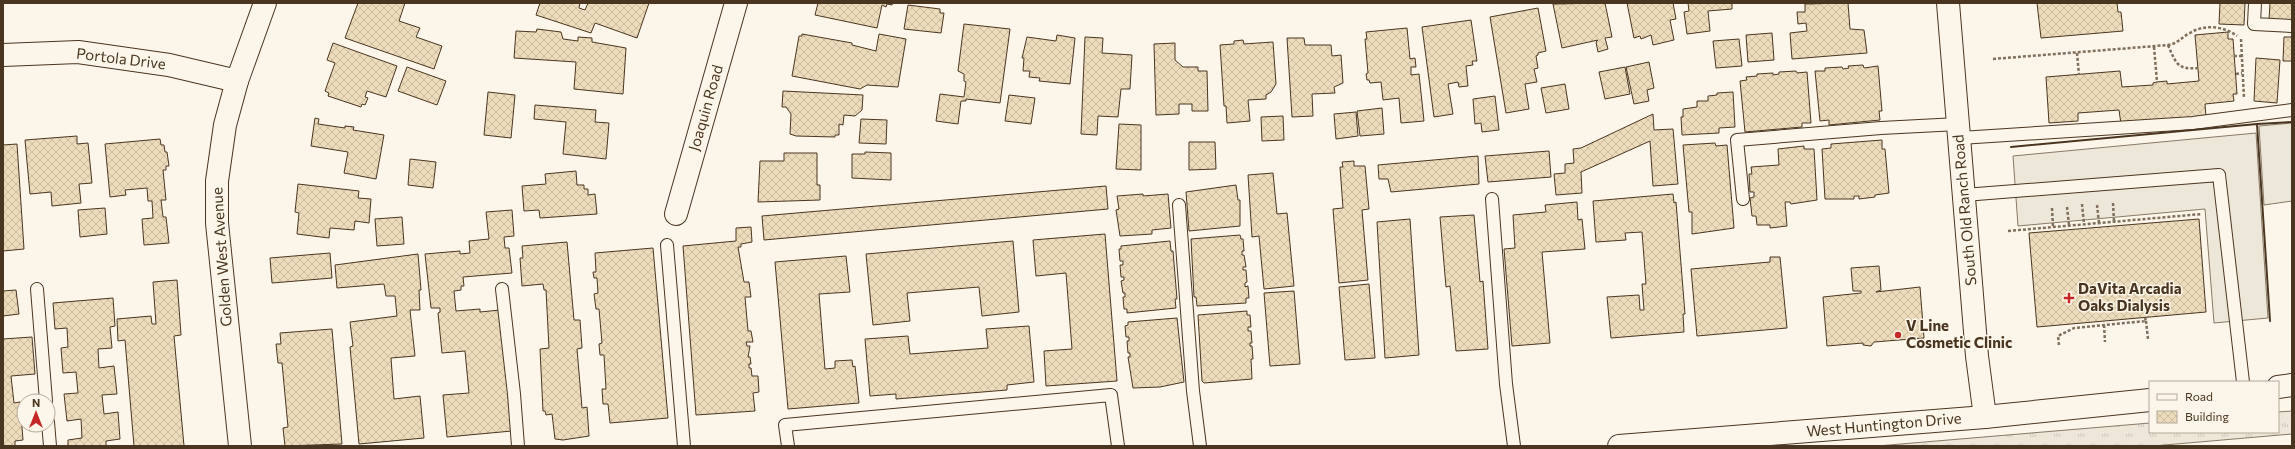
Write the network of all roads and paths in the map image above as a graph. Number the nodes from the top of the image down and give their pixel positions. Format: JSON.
{"nodes":[{"id":1,"x":265,"y":3,"type":"edge"},
{"id":2,"x":736,"y":3,"type":"edge"},
{"id":3,"x":1948,"y":3,"type":"edge"},
{"id":4,"x":2255,"y":3,"type":"edge"},
{"id":5,"x":2292,"y":26,"type":"edge"},
{"id":6,"x":2168,"y":45,"type":"junction"},
{"id":7,"x":2154,"y":47,"type":"junction"},
{"id":8,"x":2077,"y":53,"type":"junction"},
{"id":9,"x":3,"y":55,"type":"edge"},
{"id":10,"x":2234,"y":56,"type":"dead end"},
{"id":11,"x":2242,"y":56,"type":"junction"},
{"id":12,"x":1993,"y":59,"type":"dead end"},
{"id":13,"x":2198,"y":68,"type":"dead end"},
{"id":14,"x":2242,"y":73,"type":"junction"},
{"id":15,"x":2236,"y":74,"type":"dead end"},
{"id":16,"x":2079,"y":75,"type":"dead end"},
{"id":17,"x":238,"y":81,"type":"junction"},
{"id":18,"x":2157,"y":82,"type":"dead end"},
{"id":19,"x":2292,"y":110,"type":"edge"},
{"id":20,"x":2243,"y":117,"type":"junction"},
{"id":21,"x":1959,"y":131,"type":"junction"},
{"id":22,"x":1964,"y":195,"type":"junction"},
{"id":23,"x":1492,"y":198,"type":"dead end"},
{"id":24,"x":1743,"y":199,"type":"dead end"},
{"id":25,"x":1179,"y":205,"type":"dead end"},
{"id":26,"x":676,"y":214,"type":"dead end"},
{"id":27,"x":2202,"y":214,"type":"dead end"},
{"id":28,"x":2008,"y":231,"type":"dead end"},
{"id":29,"x":667,"y":245,"type":"dead end"},
{"id":30,"x":37,"y":289,"type":"dead end"},
{"id":31,"x":502,"y":289,"type":"dead end"},
{"id":32,"x":2104,"y":325,"type":"junction"},
{"id":33,"x":2148,"y":339,"type":"dead end"},
{"id":34,"x":2105,"y":342,"type":"dead end"},
{"id":35,"x":2059,"y":345,"type":"dead end"},
{"id":36,"x":2243,"y":381,"type":"edge"},
{"id":37,"x":2292,"y":385,"type":"edge"},
{"id":38,"x":2279,"y":387,"type":"edge"},
{"id":39,"x":45,"y":393,"type":"edge"},
{"id":40,"x":2149,"y":400,"type":"edge"},
{"id":41,"x":1985,"y":417,"type":"junction"},
{"id":42,"x":49,"y":433,"type":"edge"},
{"id":43,"x":50,"y":446,"type":"edge"},
{"id":44,"x":240,"y":446,"type":"edge"},
{"id":45,"x":518,"y":446,"type":"edge"},
{"id":46,"x":684,"y":446,"type":"edge"},
{"id":47,"x":788,"y":446,"type":"edge"},
{"id":48,"x":1118,"y":446,"type":"edge"},
{"id":49,"x":1200,"y":446,"type":"edge"},
{"id":50,"x":1514,"y":446,"type":"edge"},
{"id":51,"x":1619,"y":446,"type":"edge"}],
"edges":[{"from":1,"to":17,"type":"street","name":"Golden West Avenue"},
{"from":2,"to":26,"type":"street","name":"Joaquin Road"},
{"from":3,"to":21,"type":"street","name":"South Old Ranch Road"},
{"from":4,"to":5,"type":"lane"},
{"from":6,"to":7,"type":"path"},
{"from":6,"to":11,"type":"path"},
{"from":6,"to":13,"type":"path"},
{"from":7,"to":8,"type":"path"},
{"from":7,"to":18,"type":"path"},
{"from":8,"to":12,"type":"path"},
{"from":8,"to":16,"type":"path"},
{"from":9,"to":17,"type":"street","name":"Portola Drive"},
{"from":10,"to":11,"type":"path"},
{"from":11,"to":14,"type":"path"},
{"from":14,"to":15,"type":"path"},
{"from":14,"to":20,"type":"path"},
{"from":17,"to":44,"type":"street","name":"Golden West Avenue"},
{"from":19,"to":20,"type":"lane"},
{"from":20,"to":21,"type":"lane"},
{"from":21,"to":22,"type":"street","name":"South Old Ranch Road"},
{"from":21,"to":24,"type":"lane"},
{"from":22,"to":36,"type":"lane"},
{"from":22,"to":41,"type":"street","name":"South Old Ranch Road"},
{"from":23,"to":50,"type":"lane"},
{"from":25,"to":49,"type":"lane"},
{"from":27,"to":28,"type":"path"},
{"from":29,"to":46,"type":"lane"},
{"from":30,"to":39,"type":"lane"},
{"from":31,"to":45,"type":"lane"},
{"from":32,"to":33,"type":"path"},
{"from":32,"to":34,"type":"path"},
{"from":32,"to":35,"type":"path"},
{"from":37,"to":38,"type":"street"},
{"from":40,"to":41,"type":"street","name":"West Huntington Drive"},
{"from":41,"to":51,"type":"street","name":"West Huntington Drive"},
{"from":42,"to":43,"type":"lane"},
{"from":47,"to":48,"type":"lane"}]}
